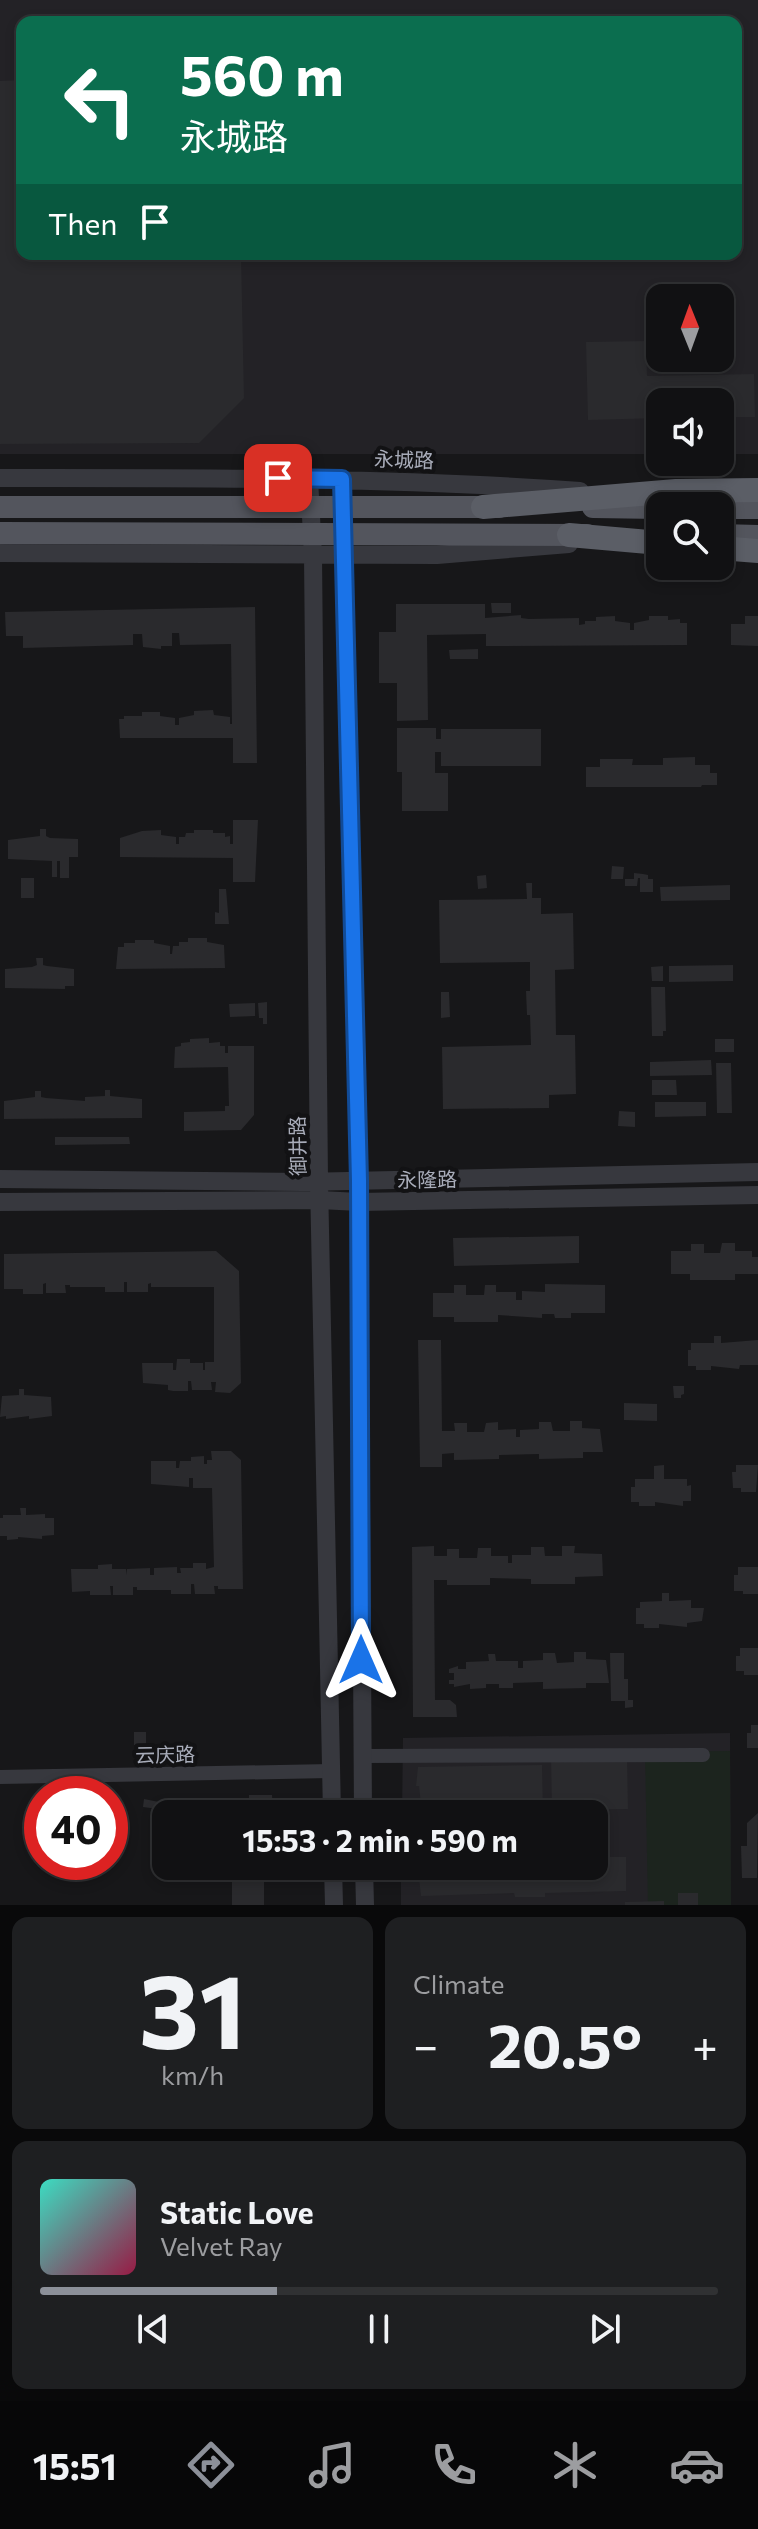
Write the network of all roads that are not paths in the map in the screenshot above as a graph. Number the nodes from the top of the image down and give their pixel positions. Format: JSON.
{"nodes":[{"id":1,"x":0,"y":478,"type":"edge"},
{"id":2,"x":309,"y":478,"type":"junction"},
{"id":3,"x":342,"y":479,"type":"junction"},
{"id":4,"x":758,"y":490,"type":"edge"},
{"id":5,"x":758,"y":501,"type":"edge"},
{"id":6,"x":0,"y":507,"type":"edge"},
{"id":7,"x":483,"y":507,"type":"junction"},
{"id":8,"x":646,"y":508,"type":"edge"},
{"id":9,"x":734,"y":508,"type":"edge"},
{"id":10,"x":758,"y":508,"type":"edge"},
{"id":11,"x":0,"y":533,"type":"edge"},
{"id":12,"x":569,"y":535,"type":"joint"},
{"id":13,"x":734,"y":537,"type":"edge"},
{"id":14,"x":758,"y":537,"type":"edge"},
{"id":15,"x":646,"y":538,"type":"edge"},
{"id":16,"x":646,"y":539,"type":"edge"},
{"id":17,"x":734,"y":549,"type":"edge"},
{"id":18,"x":758,"y":551,"type":"edge"},
{"id":19,"x":0,"y":553,"type":"edge"},
{"id":20,"x":313,"y":555,"type":"junction"},
{"id":21,"x":344,"y":556,"type":"junction"},
{"id":22,"x":758,"y":1172,"type":"edge"},
{"id":23,"x":0,"y":1179,"type":"edge"},
{"id":24,"x":319,"y":1181,"type":"junction"},
{"id":25,"x":359,"y":1181,"type":"junction"},
{"id":26,"x":758,"y":1195,"type":"edge"},
{"id":27,"x":320,"y":1200,"type":"junction"},
{"id":28,"x":0,"y":1202,"type":"edge"},
{"id":29,"x":359,"y":1202,"type":"junction"},
{"id":30,"x":703,"y":1755,"type":"dead end"},
{"id":31,"x":362,"y":1756,"type":"junction"},
{"id":32,"x":331,"y":1771,"type":"junction"},
{"id":33,"x":0,"y":1777,"type":"edge"},
{"id":34,"x":332,"y":1800,"type":"edge"},
{"id":35,"x":363,"y":1800,"type":"edge"},
{"id":36,"x":333,"y":1880,"type":"edge"},
{"id":37,"x":364,"y":1880,"type":"edge"},
{"id":38,"x":334,"y":1905,"type":"edge"},
{"id":39,"x":365,"y":1905,"type":"edge"}],
"edges":[{"from":1,"to":2,"type":"street","name":"永城路"},
{"from":2,"to":3,"type":"street","name":"永城路"},
{"from":2,"to":20,"type":"street","name":"御井路"},
{"from":3,"to":5,"type":"street","name":"永城路"},
{"from":3,"to":21,"type":"street"},
{"from":4,"to":7,"type":"highway","bridge":true},
{"from":6,"to":7,"type":"main road","bridge":true},
{"from":7,"to":8,"type":"main road","bridge":true},
{"from":9,"to":10,"type":"main road"},
{"from":11,"to":12,"type":"main road","bridge":true},
{"from":12,"to":15,"type":"highway","bridge":true},
{"from":13,"to":14,"type":"main road"},
{"from":16,"to":21,"type":"street"},
{"from":17,"to":18,"type":"highway"},
{"from":19,"to":20,"type":"street"},
{"from":20,"to":21,"type":"street"},
{"from":20,"to":24,"type":"street","name":"御井路"},
{"from":21,"to":25,"type":"street"},
{"from":22,"to":25,"type":"street","name":"永隆路"},
{"from":23,"to":24,"type":"street","name":"永隆路"},
{"from":24,"to":25,"type":"street","name":"永隆路"},
{"from":24,"to":27,"type":"street","name":"御井路"},
{"from":25,"to":29,"type":"street"},
{"from":26,"to":29,"type":"street","name":"永隆路"},
{"from":27,"to":28,"type":"street","name":"永隆路"},
{"from":27,"to":29,"type":"street","name":"永隆路"},
{"from":27,"to":32,"type":"street","name":"御井路"},
{"from":29,"to":31,"type":"street"},
{"from":30,"to":31,"type":"street"},
{"from":31,"to":35,"type":"street"},
{"from":32,"to":33,"type":"street","name":"云庆路"},
{"from":32,"to":34,"type":"street","name":"御井路"},
{"from":36,"to":38,"type":"street"},
{"from":37,"to":39,"type":"street"}]}
